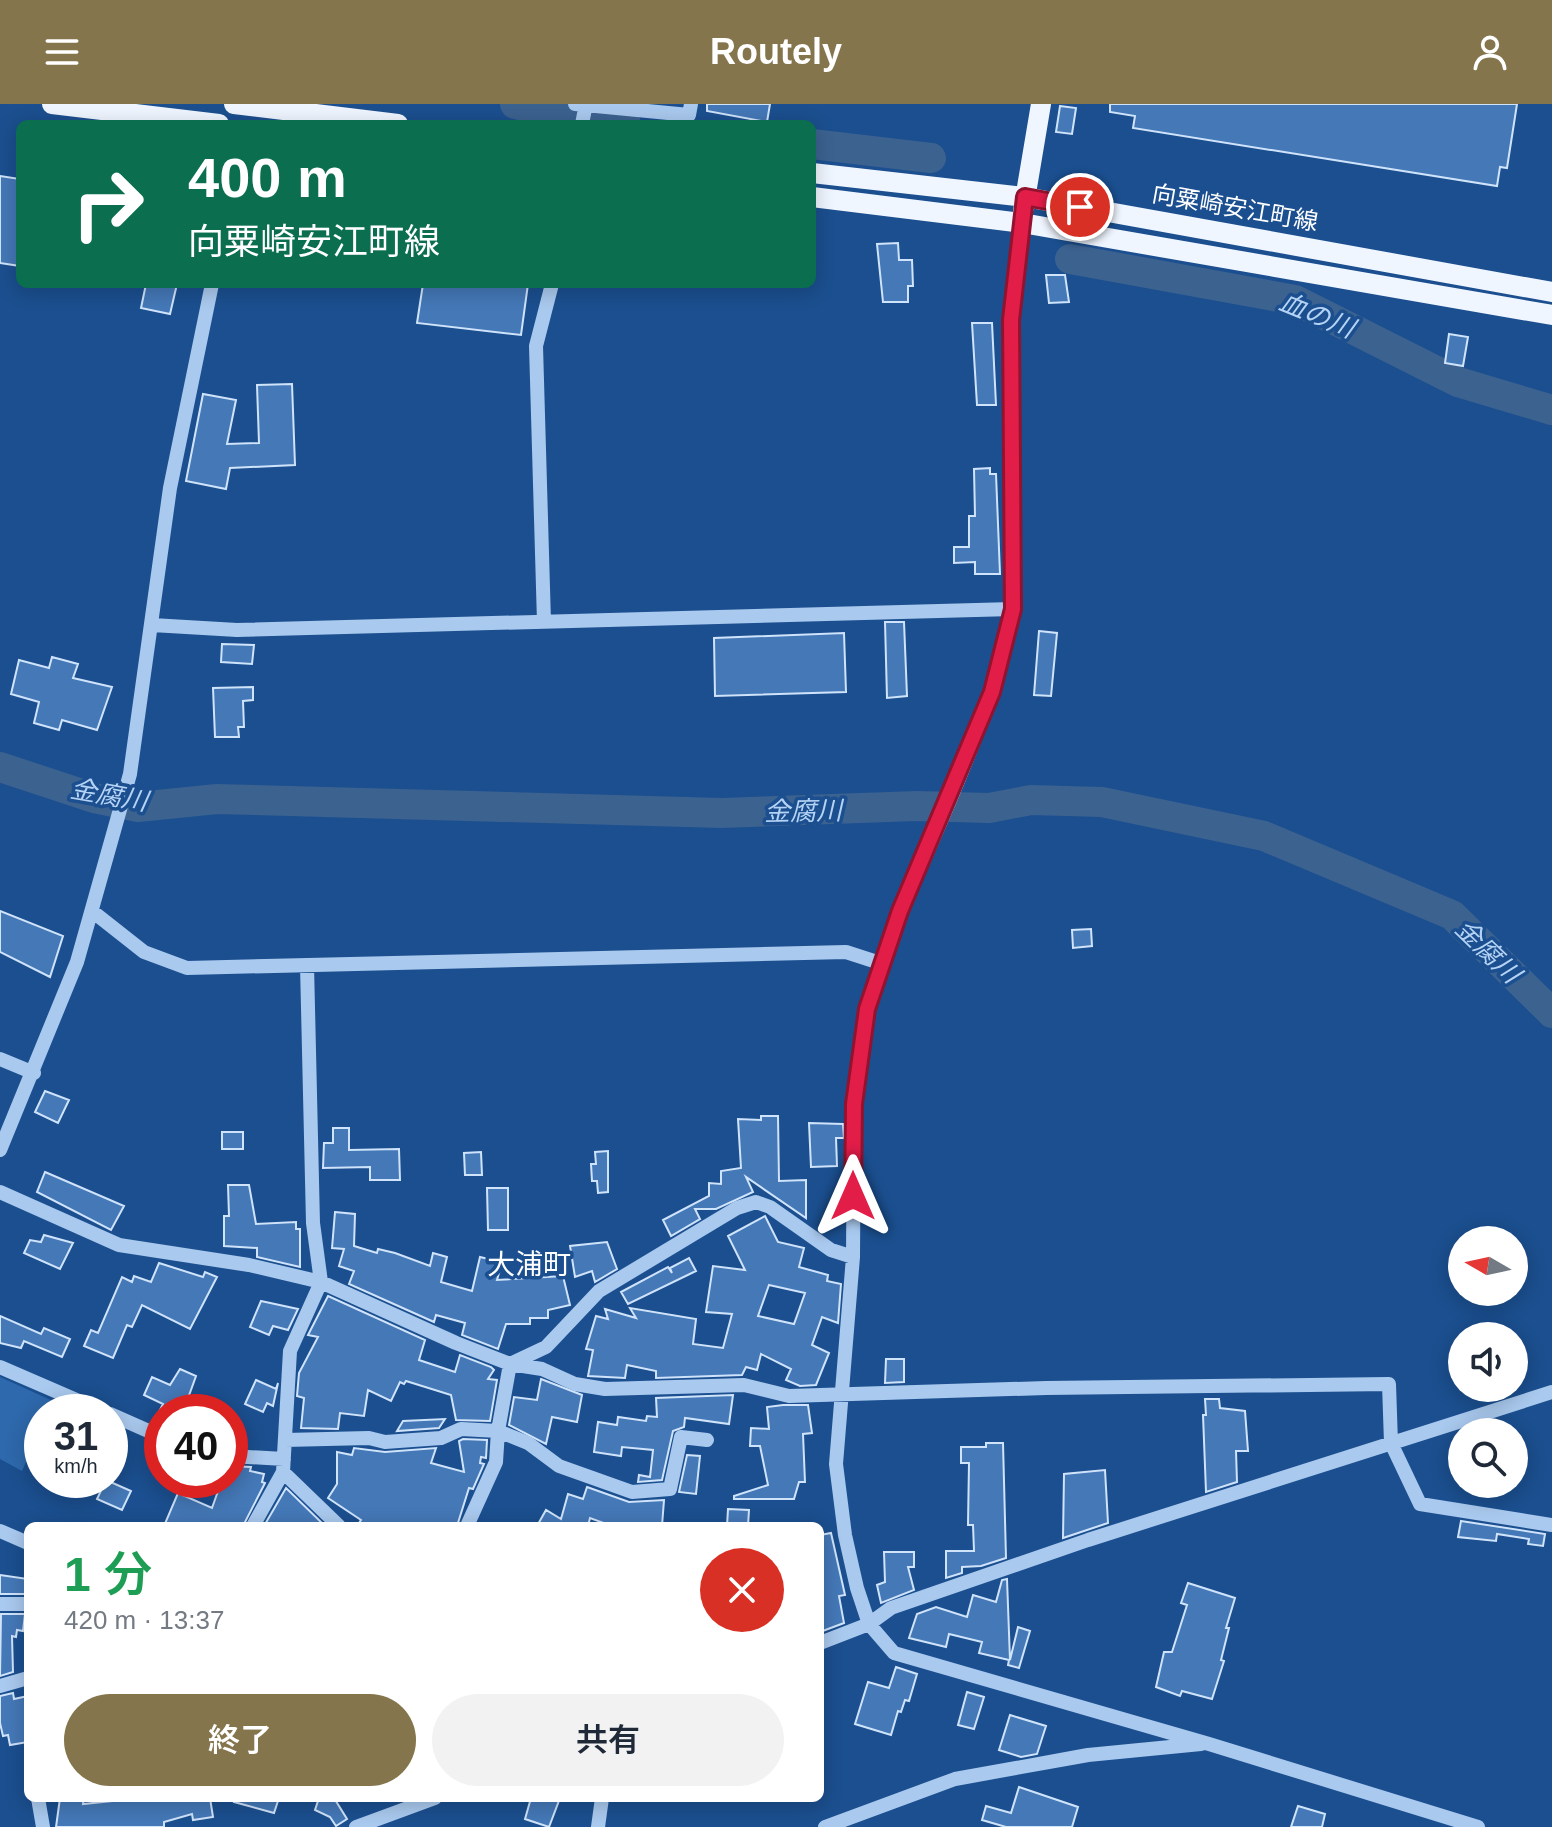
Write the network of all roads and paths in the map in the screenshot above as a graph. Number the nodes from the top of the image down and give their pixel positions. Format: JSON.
{"nodes":[{"id":1,"x":52,"y":104,"type":"edge"},
{"id":2,"x":234,"y":104,"type":"edge"},
{"id":3,"x":691,"y":104,"type":"edge"},
{"id":4,"x":1041,"y":104,"type":"edge"},
{"id":5,"x":583,"y":106,"type":"edge"},
{"id":6,"x":253,"y":112,"type":"edge"},
{"id":7,"x":186,"y":120,"type":"edge"},
{"id":8,"x":350,"y":120,"type":"edge"},
{"id":9,"x":816,"y":173,"type":"edge"},
{"id":10,"x":816,"y":197,"type":"edge"},
{"id":11,"x":1025,"y":197,"type":"junction"},
{"id":12,"x":1022,"y":223,"type":"junction"},
{"id":13,"x":211,"y":288,"type":"edge"},
{"id":14,"x":551,"y":288,"type":"edge"},
{"id":15,"x":1552,"y":292,"type":"edge"},
{"id":16,"x":1552,"y":315,"type":"edge"},
{"id":17,"x":1013,"y":609,"type":"junction"},
{"id":18,"x":544,"y":622,"type":"junction"},
{"id":19,"x":152,"y":625,"type":"junction"},
{"id":20,"x":92,"y":911,"type":"junction"},
{"id":21,"x":880,"y":963,"type":"junction"},
{"id":22,"x":307,"y":965,"type":"junction"},
{"id":23,"x":0,"y":1059,"type":"edge"},
{"id":24,"x":34,"y":1073,"type":"junction"},
{"id":25,"x":0,"y":1150,"type":"edge"},
{"id":26,"x":0,"y":1192,"type":"edge"},
{"id":27,"x":853,"y":1257,"type":"junction"},
{"id":28,"x":321,"y":1282,"type":"junction"},
{"id":29,"x":510,"y":1364,"type":"junction"},
{"id":30,"x":0,"y":1367,"type":"edge"},
{"id":31,"x":1552,"y":1392,"type":"edge"},
{"id":32,"x":62,"y":1394,"type":"edge"},
{"id":33,"x":842,"y":1394,"type":"junction"},
{"id":34,"x":498,"y":1431,"type":"junction"},
{"id":35,"x":285,"y":1440,"type":"junction"},
{"id":36,"x":707,"y":1440,"type":"dead end"},
{"id":37,"x":1391,"y":1443,"type":"junction"},
{"id":38,"x":248,"y":1459,"type":"edge"},
{"id":39,"x":283,"y":1465,"type":"junction"},
{"id":40,"x":255,"y":1522,"type":"edge"},
{"id":41,"x":335,"y":1522,"type":"edge"},
{"id":42,"x":469,"y":1522,"type":"edge"},
{"id":43,"x":1552,"y":1525,"type":"edge"},
{"id":44,"x":0,"y":1531,"type":"edge"},
{"id":45,"x":24,"y":1541,"type":"edge"},
{"id":46,"x":0,"y":1604,"type":"edge"},
{"id":47,"x":24,"y":1604,"type":"edge"},
{"id":48,"x":869,"y":1624,"type":"junction"},
{"id":49,"x":824,"y":1641,"type":"edge"},
{"id":50,"x":24,"y":1679,"type":"edge"},
{"id":51,"x":0,"y":1686,"type":"edge"},
{"id":52,"x":1209,"y":1744,"type":"junction"},
{"id":53,"x":39,"y":1802,"type":"edge"},
{"id":54,"x":424,"y":1802,"type":"edge"},
{"id":55,"x":601,"y":1802,"type":"edge"},
{"id":56,"x":43,"y":1827,"type":"edge"},
{"id":57,"x":356,"y":1827,"type":"edge"},
{"id":58,"x":598,"y":1827,"type":"edge"},
{"id":59,"x":825,"y":1827,"type":"edge"},
{"id":60,"x":1478,"y":1827,"type":"edge"}],
"edges":[{"from":1,"to":7,"type":"main road"},
{"from":2,"to":6,"type":"main road"},
{"from":3,"to":5,"type":"street"},
{"from":4,"to":11,"type":"main road"},
{"from":6,"to":8,"type":"main road"},
{"from":9,"to":11,"type":"main road","name":"向粟崎安江町線"},
{"from":10,"to":12,"type":"main road"},
{"from":11,"to":12,"type":"main road"},
{"from":11,"to":15,"type":"main road","name":"向粟崎安江町線"},
{"from":12,"to":16,"type":"main road"},
{"from":12,"to":17,"type":"street"},
{"from":13,"to":19,"type":"street"},
{"from":14,"to":18,"type":"street"},
{"from":17,"to":18,"type":"street"},
{"from":17,"to":21,"type":"street"},
{"from":18,"to":19,"type":"street"},
{"from":19,"to":20,"type":"street"},
{"from":20,"to":22,"type":"street"},
{"from":20,"to":24,"type":"street"},
{"from":21,"to":22,"type":"street"},
{"from":21,"to":27,"type":"street"},
{"from":22,"to":28,"type":"street"},
{"from":23,"to":24,"type":"street"},
{"from":24,"to":25,"type":"street"},
{"from":26,"to":28,"type":"street"},
{"from":27,"to":29,"type":"street"},
{"from":27,"to":33,"type":"street"},
{"from":28,"to":29,"type":"street"},
{"from":28,"to":35,"type":"street"},
{"from":29,"to":33,"type":"street"},
{"from":29,"to":34,"type":"street"},
{"from":30,"to":32,"type":"street"},
{"from":31,"to":37,"type":"street"},
{"from":33,"to":37,"type":"street"},
{"from":33,"to":48,"type":"street"},
{"from":34,"to":35,"type":"street"},
{"from":34,"to":36,"type":"street"},
{"from":34,"to":42,"type":"street"},
{"from":35,"to":39,"type":"street"},
{"from":37,"to":43,"type":"street"},
{"from":37,"to":48,"type":"street"},
{"from":38,"to":39,"type":"street"},
{"from":39,"to":40,"type":"street"},
{"from":39,"to":41,"type":"street"},
{"from":44,"to":45,"type":"street"},
{"from":46,"to":47,"type":"street"},
{"from":48,"to":49,"type":"street"},
{"from":48,"to":52,"type":"street"},
{"from":50,"to":51,"type":"street"},
{"from":52,"to":59,"type":"street"},
{"from":52,"to":60,"type":"street"},
{"from":53,"to":56,"type":"street"},
{"from":54,"to":57,"type":"street"},
{"from":55,"to":58,"type":"street"}]}
